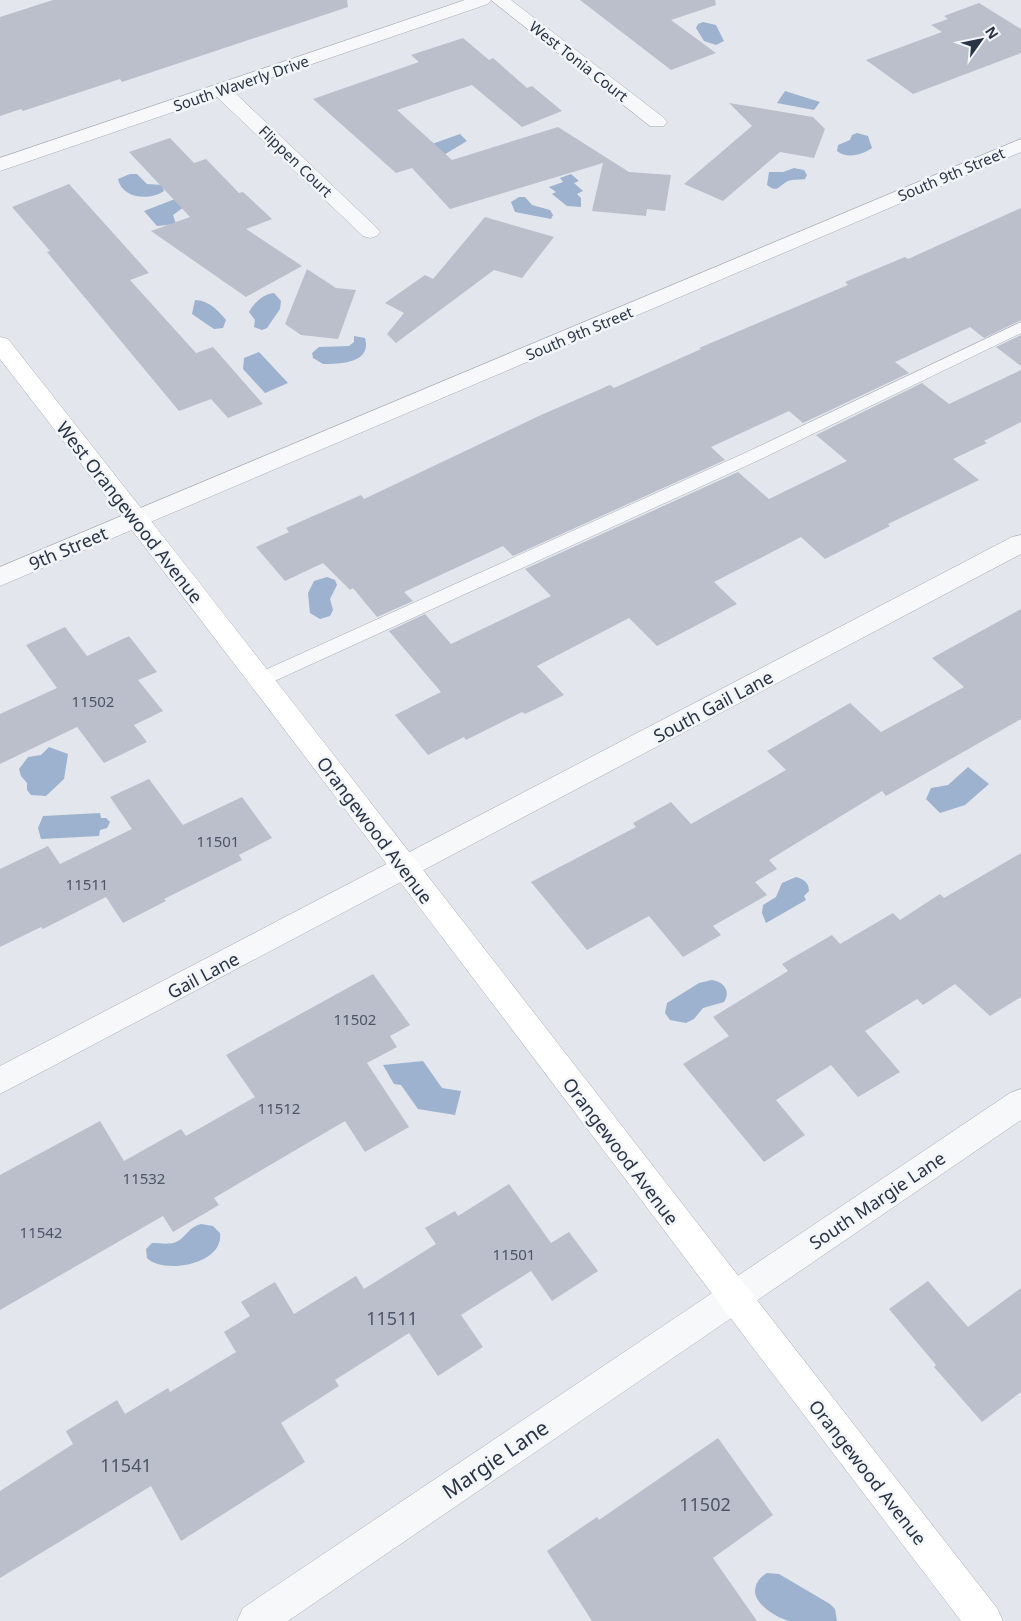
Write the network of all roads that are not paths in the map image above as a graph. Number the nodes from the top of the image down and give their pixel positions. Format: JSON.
{"nodes":[{"id":1,"x":482,"y":0,"type":"edge"},
{"id":2,"x":500,"y":0,"type":"edge"},
{"id":3,"x":221,"y":90,"type":"junction"},
{"id":4,"x":657,"y":122,"type":"dead end"},
{"id":5,"x":1021,"y":145,"type":"edge"},
{"id":6,"x":0,"y":165,"type":"edge"},
{"id":7,"x":370,"y":232,"type":"dead end"},
{"id":8,"x":1021,"y":326,"type":"edge"},
{"id":9,"x":0,"y":344,"type":"edge"},
{"id":10,"x":136,"y":520,"type":"junction"},
{"id":11,"x":1021,"y":543,"type":"edge"},
{"id":12,"x":0,"y":577,"type":"edge"},
{"id":13,"x":262,"y":680,"type":"junction"},
{"id":14,"x":405,"y":870,"type":"junction"},
{"id":15,"x":0,"y":1082,"type":"edge"},
{"id":16,"x":1021,"y":1103,"type":"edge"},
{"id":17,"x":734,"y":1298,"type":"junction"},
{"id":18,"x":256,"y":1621,"type":"edge"},
{"id":19,"x":984,"y":1621,"type":"edge"}],
"edges":[{"from":1,"to":3,"type":"street","name":"South Waverly Drive"},
{"from":2,"to":4,"type":"street","name":"West Tonia Court"},
{"from":3,"to":6,"type":"street","name":"South Waverly Drive"},
{"from":3,"to":7,"type":"street","name":"Flippen Court"},
{"from":5,"to":10,"type":"street","name":"South 9th Street"},
{"from":8,"to":13,"type":"lane"},
{"from":9,"to":10,"type":"main road","name":"West Orangewood Avenue"},
{"from":10,"to":12,"type":"street","name":"9th Street"},
{"from":10,"to":13,"type":"main road","name":"West Orangewood Avenue"},
{"from":11,"to":14,"type":"street","name":"South Gail Lane"},
{"from":13,"to":14,"type":"main road","name":"Orangewood Avenue"},
{"from":14,"to":15,"type":"street","name":"Gail Lane"},
{"from":14,"to":17,"type":"main road","name":"Orangewood Avenue"},
{"from":16,"to":17,"type":"street","name":"South Margie Lane"},
{"from":17,"to":18,"type":"street","name":"Margie Lane"},
{"from":17,"to":19,"type":"main road","name":"Orangewood Avenue"}]}
